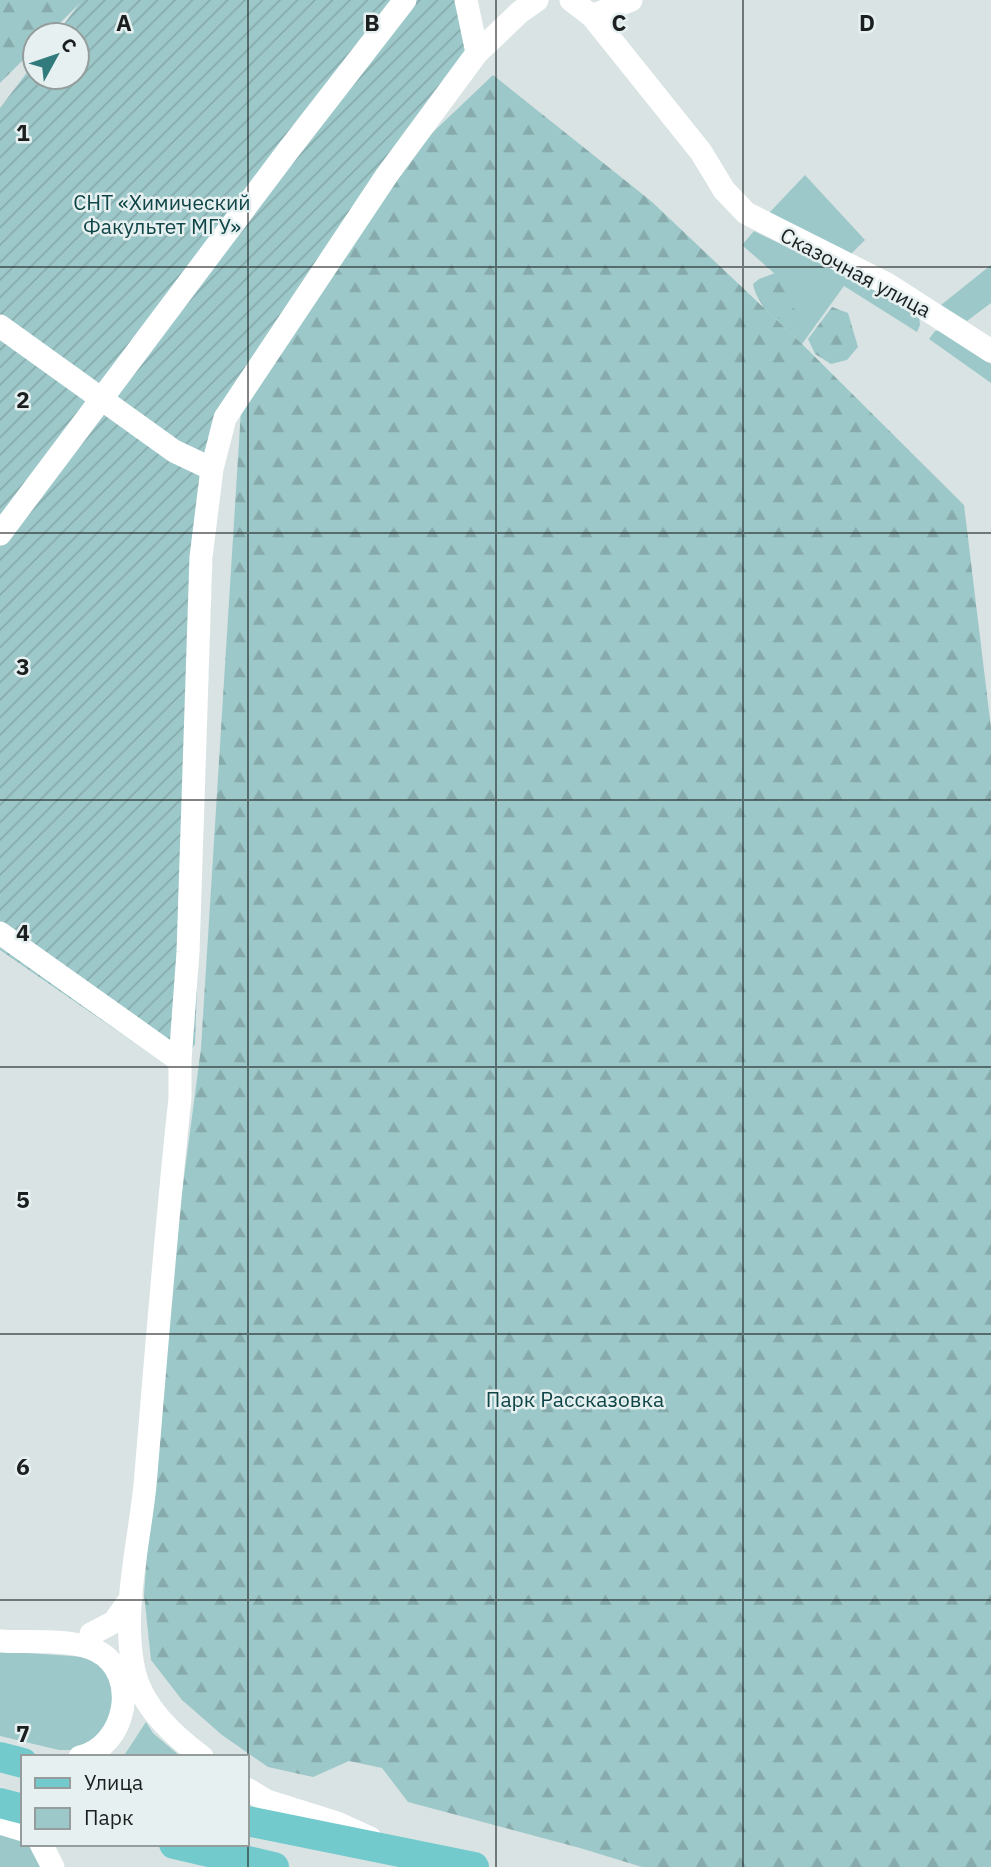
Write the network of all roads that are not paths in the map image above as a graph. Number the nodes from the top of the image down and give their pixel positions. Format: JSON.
{"nodes":[{"id":1,"x":405,"y":0,"type":"edge"},
{"id":2,"x":466,"y":0,"type":"edge"},
{"id":3,"x":537,"y":0,"type":"edge"},
{"id":4,"x":571,"y":0,"type":"edge"},
{"id":5,"x":631,"y":0,"type":"edge"},
{"id":6,"x":592,"y":16,"type":"junction"},
{"id":7,"x":477,"y":53,"type":"junction"},
{"id":8,"x":0,"y":326,"type":"edge"},
{"id":9,"x":991,"y":351,"type":"edge"},
{"id":10,"x":101,"y":398,"type":"junction"},
{"id":11,"x":212,"y":469,"type":"junction"},
{"id":12,"x":0,"y":534,"type":"edge"},
{"id":13,"x":0,"y":933,"type":"edge"},
{"id":14,"x":180,"y":1061,"type":"junction"},
{"id":15,"x":131,"y":1598,"type":"junction"},
{"id":16,"x":0,"y":1629,"type":"edge"},
{"id":17,"x":91,"y":1634,"type":"junction"},
{"id":18,"x":0,"y":1642,"type":"edge"},
{"id":19,"x":134,"y":1671,"type":"junction"},
{"id":20,"x":87,"y":1755,"type":"edge"},
{"id":21,"x":199,"y":1755,"type":"edge"},
{"id":22,"x":0,"y":1757,"type":"edge"},
{"id":23,"x":21,"y":1757,"type":"edge"},
{"id":24,"x":21,"y":1762,"type":"edge"},
{"id":25,"x":248,"y":1790,"type":"edge"},
{"id":26,"x":0,"y":1803,"type":"edge"},
{"id":27,"x":21,"y":1808,"type":"edge"},
{"id":28,"x":248,"y":1821,"type":"edge"},
{"id":29,"x":0,"y":1823,"type":"edge"},
{"id":30,"x":21,"y":1828,"type":"edge"},
{"id":31,"x":42,"y":1846,"type":"edge"},
{"id":32,"x":183,"y":1846,"type":"edge"},
{"id":33,"x":395,"y":1850,"type":"junction"},
{"id":34,"x":53,"y":1867,"type":"edge"},
{"id":35,"x":274,"y":1867,"type":"edge"},
{"id":36,"x":474,"y":1867,"type":"edge"}],
"edges":[{"from":1,"to":10,"type":"street"},
{"from":2,"to":7,"type":"street"},
{"from":3,"to":7,"type":"street"},
{"from":4,"to":6,"type":"street","name":"Сказочная улица"},
{"from":5,"to":6,"type":"street"},
{"from":6,"to":9,"type":"street","name":"Сказочная улица"},
{"from":7,"to":11,"type":"street"},
{"from":8,"to":10,"type":"street"},
{"from":10,"to":11,"type":"street"},
{"from":10,"to":12,"type":"street"},
{"from":11,"to":14,"type":"street"},
{"from":13,"to":14,"type":"street"},
{"from":14,"to":15,"type":"street"},
{"from":15,"to":17,"type":"street"},
{"from":15,"to":19,"type":"street"},
{"from":16,"to":17,"type":"street"},
{"from":17,"to":19,"type":"street"},
{"from":18,"to":20,"type":"street"},
{"from":19,"to":21,"type":"street"},
{"from":22,"to":23,"type":"street"},
{"from":22,"to":24,"type":"main road"},
{"from":25,"to":33,"type":"street"},
{"from":26,"to":27,"type":"main road"},
{"from":28,"to":33,"type":"main road"},
{"from":29,"to":30,"type":"street"},
{"from":31,"to":34,"type":"street"},
{"from":32,"to":35,"type":"main road"},
{"from":33,"to":36,"type":"main road"}]}
